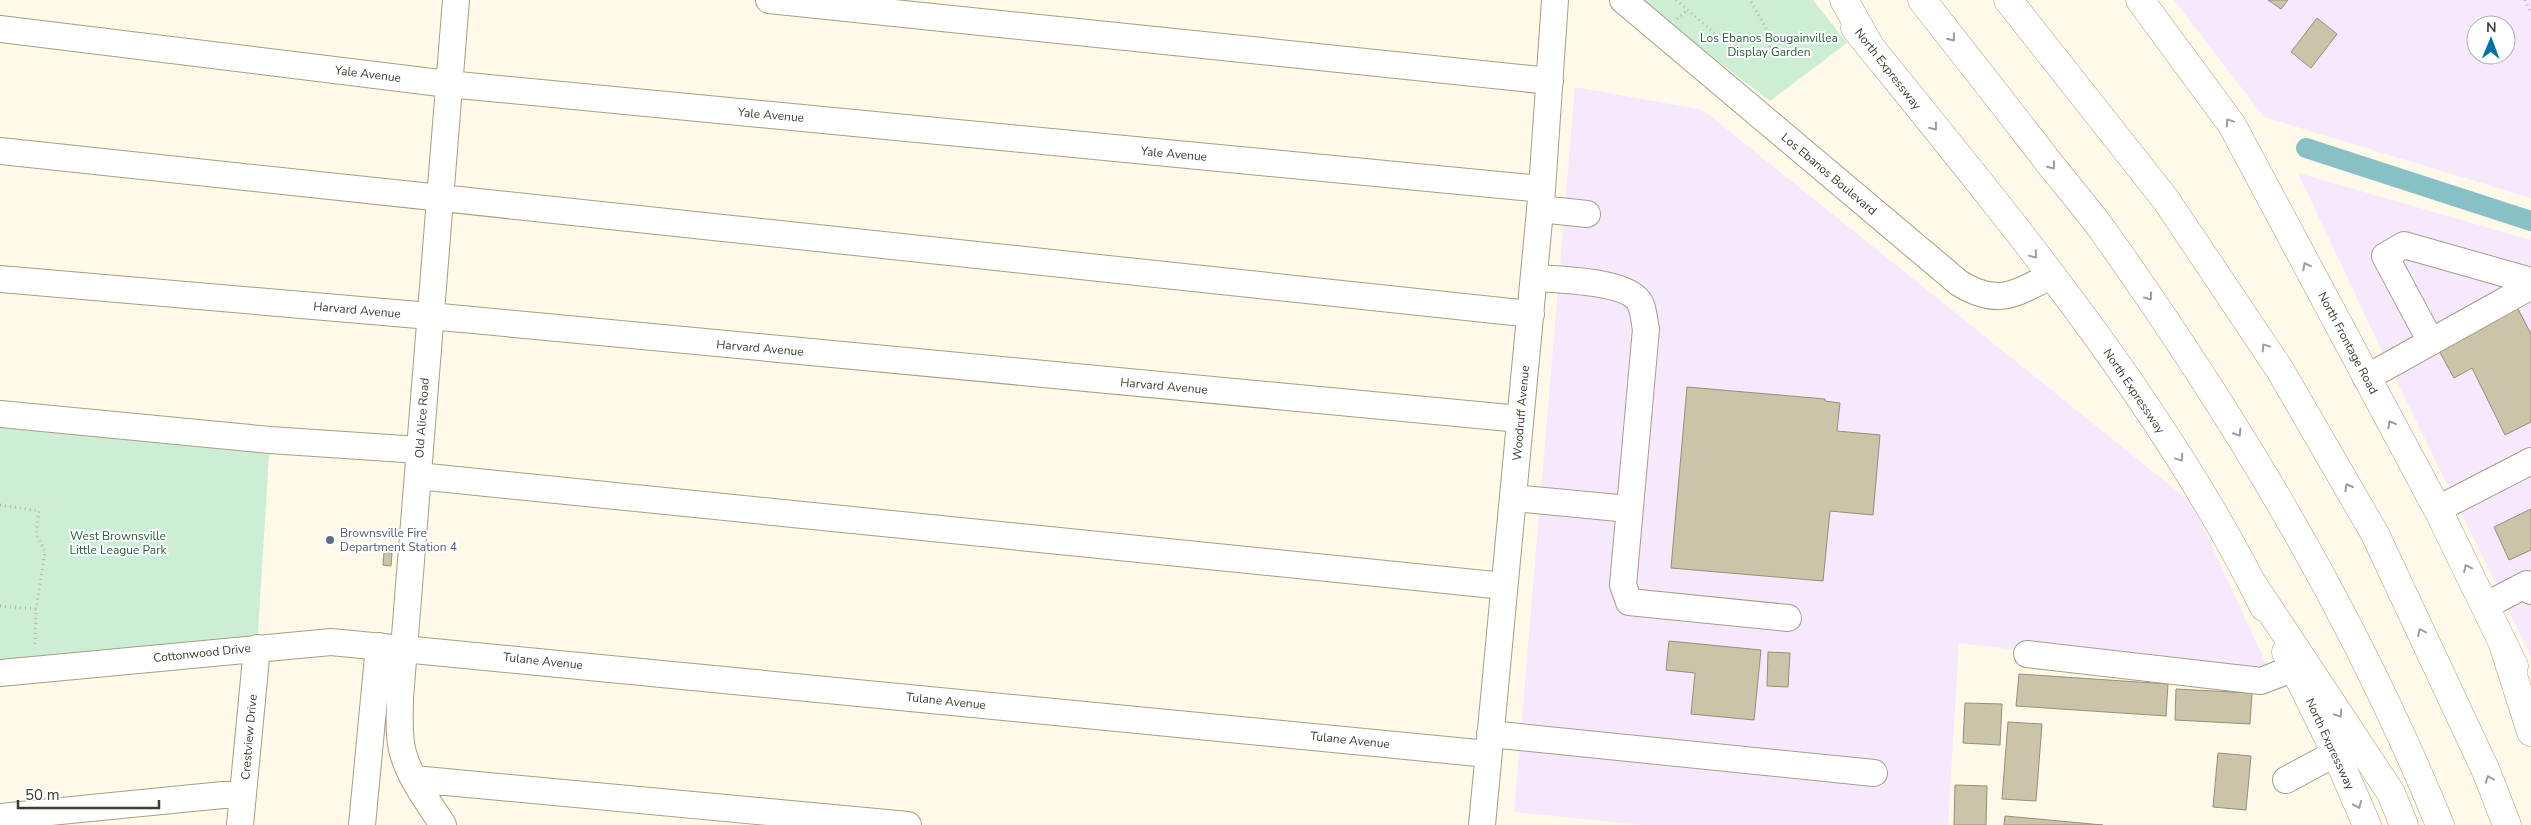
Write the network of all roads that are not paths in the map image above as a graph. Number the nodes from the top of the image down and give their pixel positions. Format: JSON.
{"nodes":[{"id":1,"x":456,"y":0,"type":"edge"},
{"id":2,"x":769,"y":0,"type":"edge"},
{"id":3,"x":1555,"y":0,"type":"edge"},
{"id":4,"x":1624,"y":0,"type":"edge"},
{"id":5,"x":1832,"y":0,"type":"edge"},
{"id":6,"x":1844,"y":0,"type":"edge"},
{"id":7,"x":1922,"y":0,"type":"edge"},
{"id":8,"x":2008,"y":0,"type":"edge"},
{"id":9,"x":2140,"y":0,"type":"edge"},
{"id":10,"x":0,"y":30,"type":"edge"},
{"id":11,"x":1871,"y":48,"type":"junction"},
{"id":12,"x":1550,"y":81,"type":"junction"},
{"id":13,"x":448,"y":84,"type":"junction"},
{"id":14,"x":0,"y":151,"type":"edge"},
{"id":15,"x":440,"y":198,"type":"junction"},
{"id":16,"x":1541,"y":199,"type":"junction"},
{"id":17,"x":1587,"y":214,"type":"dead end"},
{"id":18,"x":2051,"y":276,"type":"junction"},
{"id":19,"x":0,"y":278,"type":"edge"},
{"id":20,"x":1534,"y":278,"type":"junction"},
{"id":21,"x":2531,"y":281,"type":"edge"},
{"id":22,"x":2531,"y":286,"type":"edge"},
{"id":23,"x":1530,"y":314,"type":"junction"},
{"id":24,"x":430,"y":316,"type":"junction"},
{"id":25,"x":2431,"y":342,"type":"junction"},
{"id":26,"x":2366,"y":378,"type":"junction"},
{"id":27,"x":0,"y":414,"type":"edge"},
{"id":28,"x":1520,"y":419,"type":"junction"},
{"id":29,"x":419,"y":450,"type":"junction"},
{"id":30,"x":2531,"y":461,"type":"edge"},
{"id":31,"x":418,"y":476,"type":"junction"},
{"id":32,"x":1513,"y":498,"type":"junction"},
{"id":33,"x":1629,"y":509,"type":"junction"},
{"id":34,"x":2438,"y":509,"type":"junction"},
{"id":35,"x":1504,"y":586,"type":"junction"},
{"id":36,"x":2254,"y":586,"type":"junction"},
{"id":37,"x":2530,"y":586,"type":"edge"},
{"id":38,"x":2485,"y":606,"type":"junction"},
{"id":39,"x":1788,"y":618,"type":"dead end"},
{"id":40,"x":2503,"y":644,"type":"junction"},
{"id":41,"x":379,"y":646,"type":"junction"},
{"id":42,"x":257,"y":648,"type":"junction"},
{"id":43,"x":405,"y":648,"type":"junction"},
{"id":44,"x":2027,"y":654,"type":"dead end"},
{"id":45,"x":2294,"y":668,"type":"junction"},
{"id":46,"x":0,"y":673,"type":"edge"},
{"id":47,"x":2531,"y":701,"type":"edge"},
{"id":48,"x":2531,"y":732,"type":"edge"},
{"id":49,"x":1489,"y":744,"type":"junction"},
{"id":50,"x":2336,"y":753,"type":"junction"},
{"id":51,"x":1874,"y":773,"type":"dead end"},
{"id":52,"x":414,"y":779,"type":"junction"},
{"id":53,"x":2286,"y":780,"type":"dead end"},
{"id":54,"x":243,"y":793,"type":"junction"},
{"id":55,"x":0,"y":817,"type":"edge"},
{"id":56,"x":240,"y":825,"type":"edge"},
{"id":57,"x":362,"y":825,"type":"edge"},
{"id":58,"x":443,"y":825,"type":"edge"},
{"id":59,"x":908,"y":825,"type":"edge"},
{"id":60,"x":1482,"y":825,"type":"edge"},
{"id":61,"x":2367,"y":825,"type":"edge"},
{"id":62,"x":2404,"y":825,"type":"edge"},
{"id":63,"x":2440,"y":825,"type":"edge"},
{"id":64,"x":2506,"y":825,"type":"edge"}],
"edges":[{"from":1,"to":13,"type":"street","name":"Old Alice Road"},
{"from":2,"to":12,"type":"street"},
{"from":3,"to":12,"type":"street","name":"Woodruff Avenue"},
{"from":4,"to":18,"type":"street","name":"Los Ebanos Boulevard"},
{"from":5,"to":11,"type":"main road","name":"North Expressway"},
{"from":6,"to":11,"type":"main road"},
{"from":7,"to":63,"type":"main road","one_way":true},
{"from":64,"to":8,"type":"main road","one_way":true},
{"from":26,"to":9,"type":"main road","name":"North Frontage Road","one_way":true},
{"from":10,"to":13,"type":"street","name":"Yale Avenue"},
{"from":11,"to":18,"type":"main road","name":"North Expressway","one_way":true},
{"from":12,"to":16,"type":"street","name":"Woodruff Avenue"},
{"from":13,"to":15,"type":"street","name":"Old Alice Road"},
{"from":13,"to":16,"type":"street","name":"Yale Avenue"},
{"from":14,"to":15,"type":"street"},
{"from":15,"to":23,"type":"street"},
{"from":15,"to":24,"type":"street","name":"Old Alice Road"},
{"from":16,"to":17,"type":"street","name":"Yale Avenue"},
{"from":16,"to":20,"type":"street","name":"Woodruff Avenue"},
{"from":18,"to":36,"type":"main road","name":"North Expressway","one_way":true},
{"from":19,"to":24,"type":"street","name":"Harvard Avenue"},
{"from":20,"to":23,"type":"street","name":"Woodruff Avenue"},
{"from":20,"to":33,"type":"street"},
{"from":21,"to":25,"type":"street"},
{"from":22,"to":25,"type":"street"},
{"from":23,"to":28,"type":"street","name":"Woodruff Avenue"},
{"from":24,"to":28,"type":"street","name":"Harvard Avenue"},
{"from":24,"to":29,"type":"street","name":"Old Alice Road"},
{"from":25,"to":26,"type":"street"},
{"from":34,"to":26,"type":"main road","name":"North Frontage Road","one_way":true},
{"from":27,"to":29,"type":"street"},
{"from":28,"to":32,"type":"street","name":"Woodruff Avenue"},
{"from":29,"to":31,"type":"street","name":"Old Alice Road"},
{"from":30,"to":34,"type":"street"},
{"from":31,"to":35,"type":"street"},
{"from":31,"to":43,"type":"street","name":"Old Alice Road"},
{"from":32,"to":33,"type":"street"},
{"from":32,"to":35,"type":"street","name":"Woodruff Avenue"},
{"from":33,"to":39,"type":"street"},
{"from":38,"to":34,"type":"main road","name":"North Frontage Road","one_way":true},
{"from":35,"to":49,"type":"street","name":"Woodruff Avenue"},
{"from":36,"to":45,"type":"main road","name":"North Expressway"},
{"from":36,"to":62,"type":"main road","one_way":true},
{"from":37,"to":38,"type":"street"},
{"from":38,"to":40,"type":"main road","name":"North Frontage Road"},
{"from":40,"to":47,"type":"main road","name":"North Frontage Road"},
{"from":40,"to":48,"type":"main road"},
{"from":41,"to":42,"type":"street","name":"Cottonwood Drive"},
{"from":41,"to":43,"type":"street","name":"Cottonwood Drive"},
{"from":41,"to":57,"type":"street"},
{"from":42,"to":46,"type":"street","name":"Cottonwood Drive"},
{"from":42,"to":54,"type":"street","name":"Crestview Drive"},
{"from":43,"to":49,"type":"street","name":"Tulane Avenue"},
{"from":43,"to":52,"type":"street","name":"Old Alice Road"},
{"from":44,"to":45,"type":"street"},
{"from":45,"to":50,"type":"main road","name":"North Expressway"},
{"from":49,"to":51,"type":"street","name":"Tulane Avenue"},
{"from":49,"to":60,"type":"street","name":"Woodruff Avenue"},
{"from":50,"to":53,"type":"street"},
{"from":50,"to":61,"type":"main road","name":"North Expressway","one_way":true},
{"from":52,"to":58,"type":"street","name":"Old Alice Road"},
{"from":52,"to":59,"type":"street"},
{"from":54,"to":55,"type":"street"},
{"from":54,"to":56,"type":"street","name":"Crestview Drive"}]}
